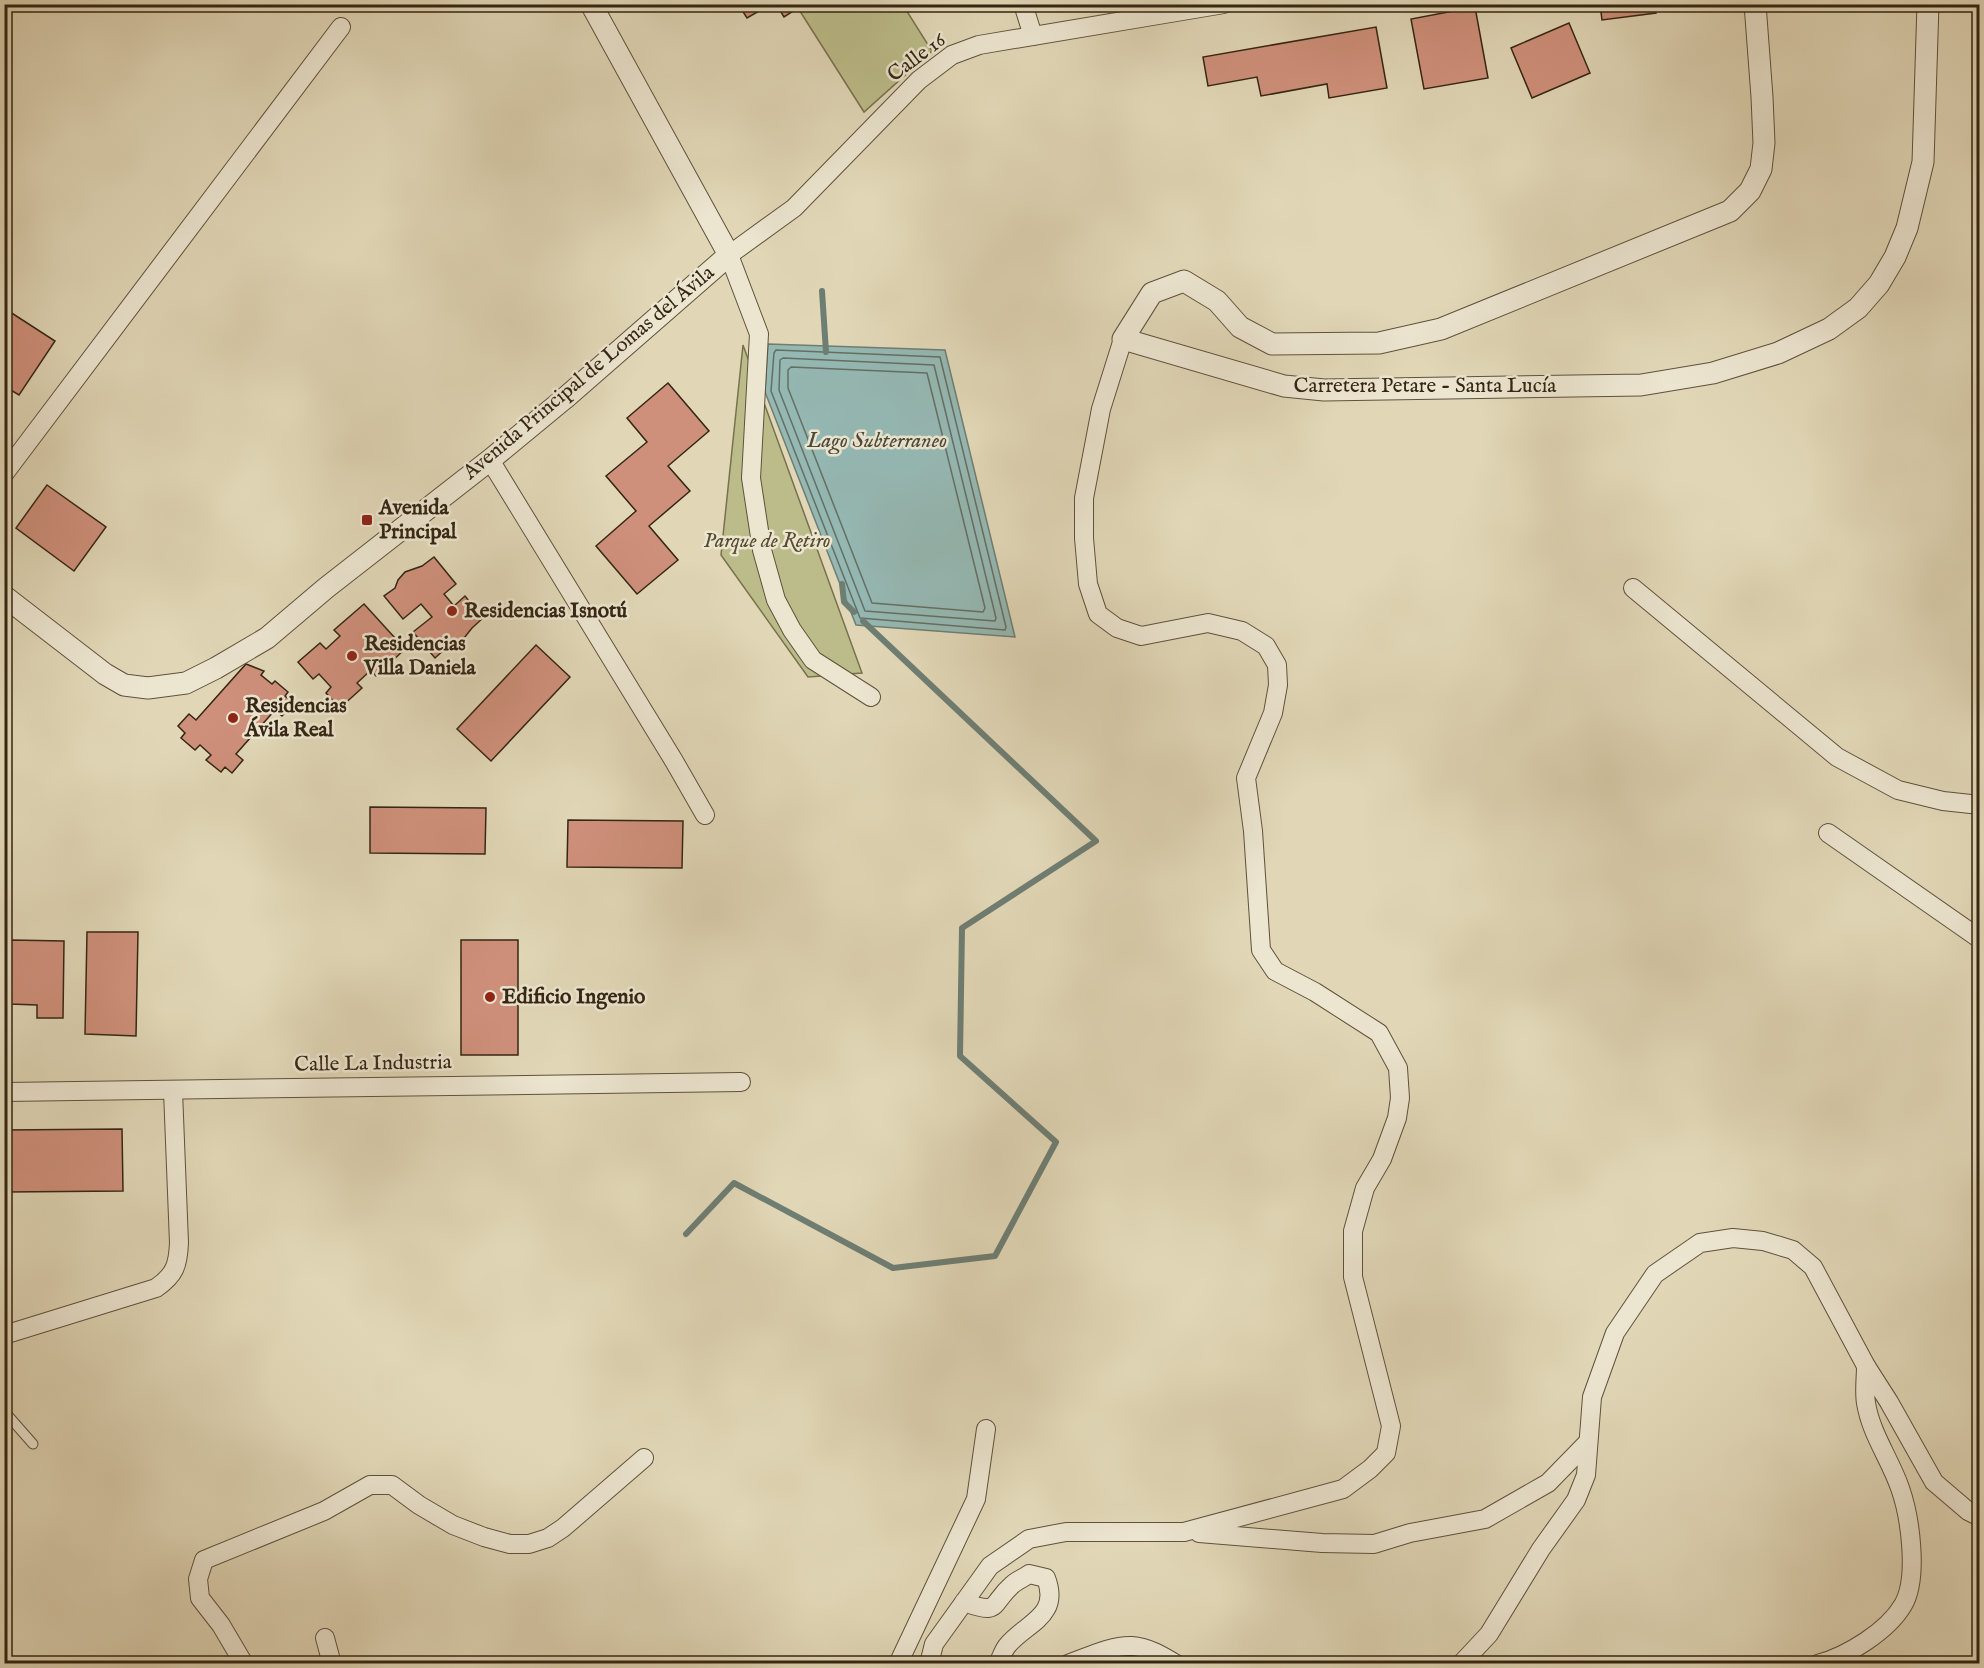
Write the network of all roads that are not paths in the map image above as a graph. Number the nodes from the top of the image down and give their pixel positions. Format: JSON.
{"nodes":[{"id":1,"x":591,"y":4,"type":"edge"},
{"id":2,"x":1023,"y":4,"type":"edge"},
{"id":3,"x":1224,"y":4,"type":"edge"},
{"id":4,"x":1755,"y":4,"type":"edge"},
{"id":5,"x":1928,"y":4,"type":"edge"},
{"id":6,"x":341,"y":27,"type":"dead end"},
{"id":7,"x":1033,"y":36,"type":"junction"},
{"id":8,"x":729,"y":255,"type":"junction"},
{"id":9,"x":1123,"y":339,"type":"junction"},
{"id":10,"x":490,"y":460,"type":"junction"},
{"id":11,"x":4,"y":474,"type":"edge"},
{"id":12,"x":1632,"y":588,"type":"dead end"},
{"id":13,"x":4,"y":596,"type":"edge"},
{"id":14,"x":871,"y":697,"type":"dead end"},
{"id":15,"x":1980,"y":805,"type":"edge"},
{"id":16,"x":705,"y":815,"type":"dead end"},
{"id":17,"x":1828,"y":833,"type":"dead end"},
{"id":18,"x":1980,"y":939,"type":"edge"},
{"id":19,"x":741,"y":1082,"type":"dead end"},
{"id":20,"x":173,"y":1091,"type":"junction"},
{"id":21,"x":4,"y":1092,"type":"edge"},
{"id":22,"x":4,"y":1335,"type":"edge"},
{"id":23,"x":1866,"y":1366,"type":"junction"},
{"id":24,"x":4,"y":1411,"type":"edge"},
{"id":25,"x":986,"y":1428,"type":"dead end"},
{"id":26,"x":1587,"y":1443,"type":"junction"},
{"id":27,"x":33,"y":1444,"type":"dead end"},
{"id":28,"x":644,"y":1458,"type":"dead end"},
{"id":29,"x":1980,"y":1517,"type":"edge"},
{"id":30,"x":1184,"y":1532,"type":"junction"},
{"id":31,"x":964,"y":1602,"type":"junction"},
{"id":32,"x":325,"y":1638,"type":"dead end"},
{"id":33,"x":244,"y":1664,"type":"edge"},
{"id":34,"x":332,"y":1664,"type":"edge"},
{"id":35,"x":898,"y":1664,"type":"edge"},
{"id":36,"x":929,"y":1664,"type":"edge"},
{"id":37,"x":998,"y":1664,"type":"edge"},
{"id":38,"x":1068,"y":1664,"type":"edge"},
{"id":39,"x":1176,"y":1664,"type":"edge"},
{"id":40,"x":1461,"y":1664,"type":"edge"},
{"id":41,"x":1818,"y":1664,"type":"edge"}],
"edges":[{"from":1,"to":8,"type":"street","name":"Avenida Principal de Lomas del Ávila"},
{"from":2,"to":7,"type":"street"},
{"from":3,"to":7,"type":"street","name":"Calle 16"},
{"from":4,"to":9,"type":"street"},
{"from":5,"to":9,"type":"street","name":"Carretera Petare - Santa Lucía"},
{"from":6,"to":11,"type":"street"},
{"from":7,"to":8,"type":"street","name":"Calle 16"},
{"from":8,"to":10,"type":"street","name":"Avenida Principal de Lomas del Ávila"},
{"from":8,"to":14,"type":"street"},
{"from":9,"to":30,"type":"street"},
{"from":10,"to":13,"type":"street","name":"Avenida Principal de Lomas del Ávila"},
{"from":10,"to":16,"type":"street"},
{"from":12,"to":15,"type":"street"},
{"from":17,"to":18,"type":"street"},
{"from":19,"to":20,"type":"street","name":"Calle La Industria"},
{"from":20,"to":21,"type":"street","name":"Calle La Industria"},
{"from":20,"to":22,"type":"street"},
{"from":23,"to":26,"type":"street"},
{"from":23,"to":29,"type":"street"},
{"from":23,"to":41,"type":"street"},
{"from":24,"to":27,"type":"lane"},
{"from":25,"to":35,"type":"street"},
{"from":26,"to":30,"type":"street"},
{"from":26,"to":40,"type":"street"},
{"from":28,"to":33,"type":"street"},
{"from":30,"to":31,"type":"street"},
{"from":31,"to":36,"type":"street"},
{"from":31,"to":37,"type":"street"},
{"from":32,"to":34,"type":"street"},
{"from":38,"to":39,"type":"street"}]}
